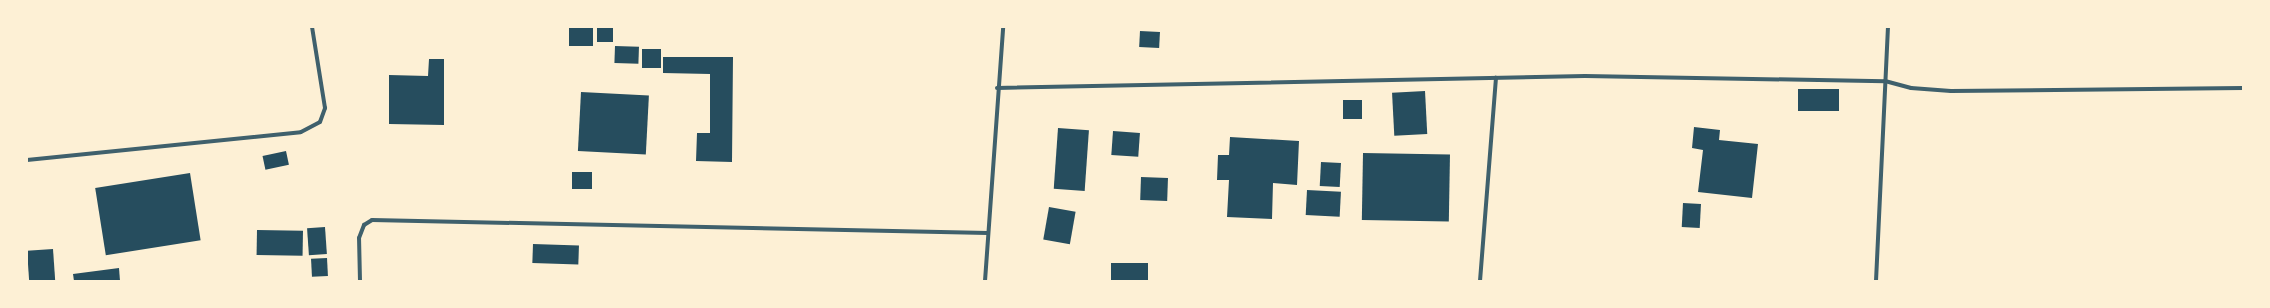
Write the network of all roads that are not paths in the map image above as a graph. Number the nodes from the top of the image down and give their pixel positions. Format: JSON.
{"nodes":[{"id":1,"x":312,"y":27,"type":"edge"},
{"id":2,"x":1002,"y":27,"type":"edge"},
{"id":3,"x":1888,"y":27,"type":"edge"},
{"id":4,"x":1496,"y":78,"type":"junction"},
{"id":5,"x":1885,"y":81,"type":"junction"},
{"id":6,"x":997,"y":88,"type":"junction"},
{"id":7,"x":2243,"y":88,"type":"edge"},
{"id":8,"x":27,"y":160,"type":"edge"},
{"id":9,"x":988,"y":233,"type":"junction"},
{"id":10,"x":360,"y":281,"type":"edge"},
{"id":11,"x":985,"y":281,"type":"edge"},
{"id":12,"x":1480,"y":281,"type":"edge"},
{"id":13,"x":1876,"y":281,"type":"edge"}],
"edges":[{"from":1,"to":8,"type":"street"},
{"from":2,"to":6,"type":"street"},
{"from":3,"to":5,"type":"street"},
{"from":4,"to":5,"type":"street"},
{"from":4,"to":6,"type":"street"},
{"from":4,"to":12,"type":"street"},
{"from":5,"to":7,"type":"street"},
{"from":5,"to":13,"type":"street"},
{"from":6,"to":9,"type":"street"},
{"from":9,"to":10,"type":"street"},
{"from":9,"to":11,"type":"street"}]}
